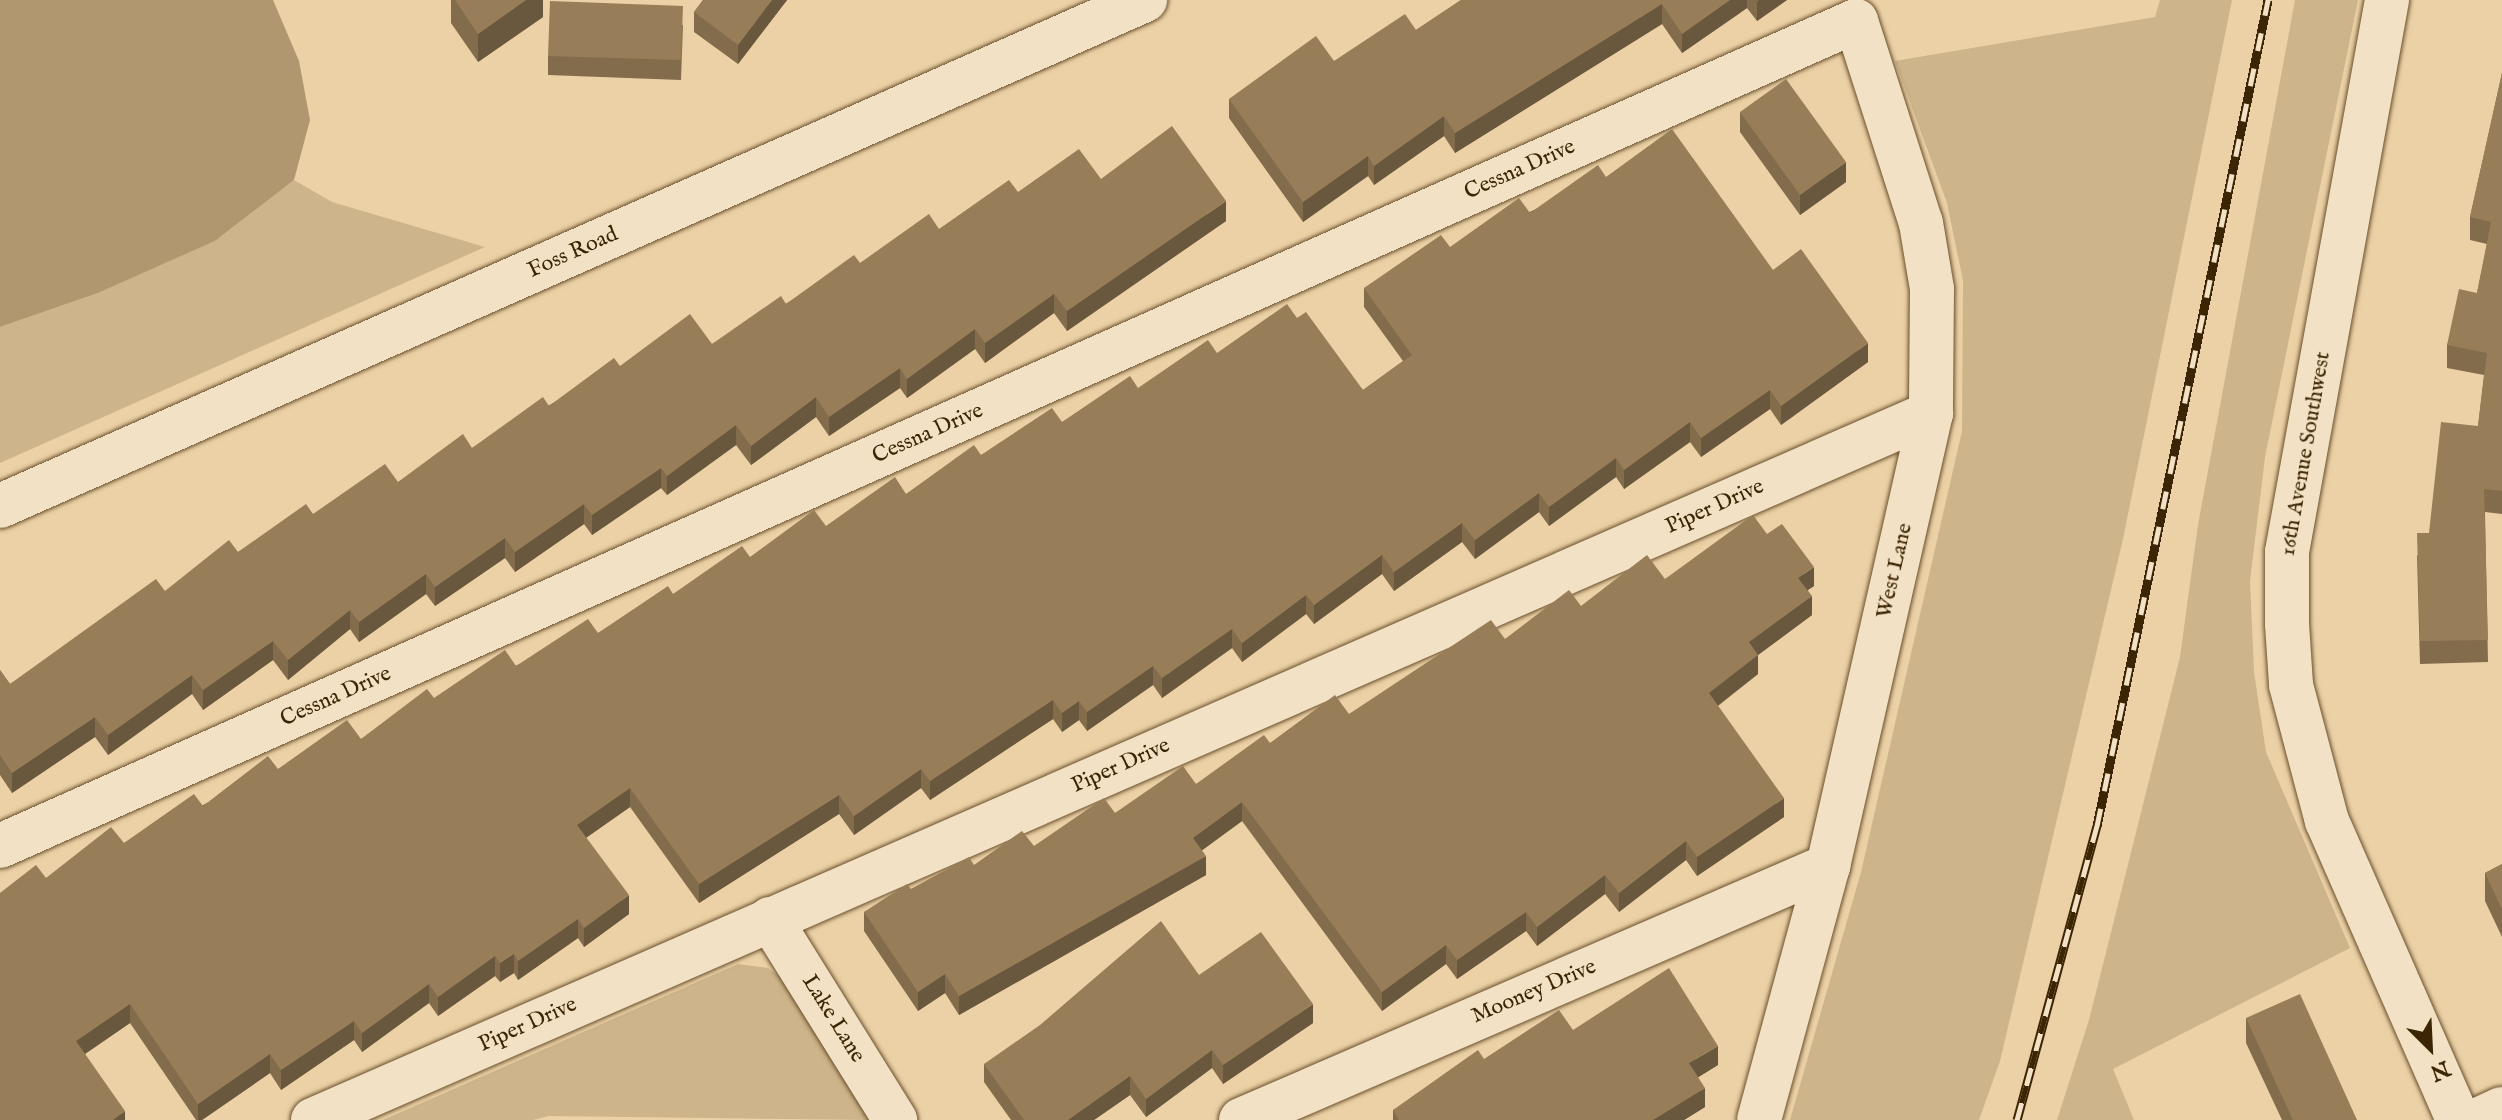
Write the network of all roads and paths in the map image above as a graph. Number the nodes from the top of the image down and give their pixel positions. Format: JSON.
{"nodes":[{"id":1,"x":1145,"y":0,"type":"edge"},
{"id":2,"x":2387,"y":0,"type":"edge"},
{"id":3,"x":1856,"y":21,"type":"joint"},
{"id":4,"x":1931,"y":413,"type":"junction"},
{"id":5,"x":0,"y":506,"type":"edge"},
{"id":6,"x":0,"y":846,"type":"edge"},
{"id":7,"x":1828,"y":866,"type":"junction"},
{"id":8,"x":770,"y":919,"type":"junction"},
{"id":9,"x":2502,"y":1109,"type":"edge"},
{"id":10,"x":313,"y":1120,"type":"edge"},
{"id":11,"x":895,"y":1120,"type":"edge"},
{"id":12,"x":1241,"y":1120,"type":"edge"},
{"id":13,"x":1759,"y":1120,"type":"edge"},
{"id":14,"x":2458,"y":1120,"type":"edge"},
{"id":15,"x":2478,"y":1120,"type":"edge"}],
"edges":[{"from":1,"to":5,"type":"street","name":"Foss Road"},
{"from":2,"to":14,"type":"street","name":"16th Avenue Southwest"},
{"from":3,"to":4,"type":"street","name":"West Lane"},
{"from":3,"to":6,"type":"street","name":"Cessna Drive"},
{"from":4,"to":7,"type":"street","name":"West Lane"},
{"from":4,"to":8,"type":"street","name":"Piper Drive"},
{"from":7,"to":12,"type":"street","name":"Mooney Drive"},
{"from":7,"to":13,"type":"street","name":"West Lane"},
{"from":8,"to":10,"type":"street","name":"Piper Drive"},
{"from":8,"to":11,"type":"street","name":"Lake Lane"},
{"from":9,"to":15,"type":"street"}]}
